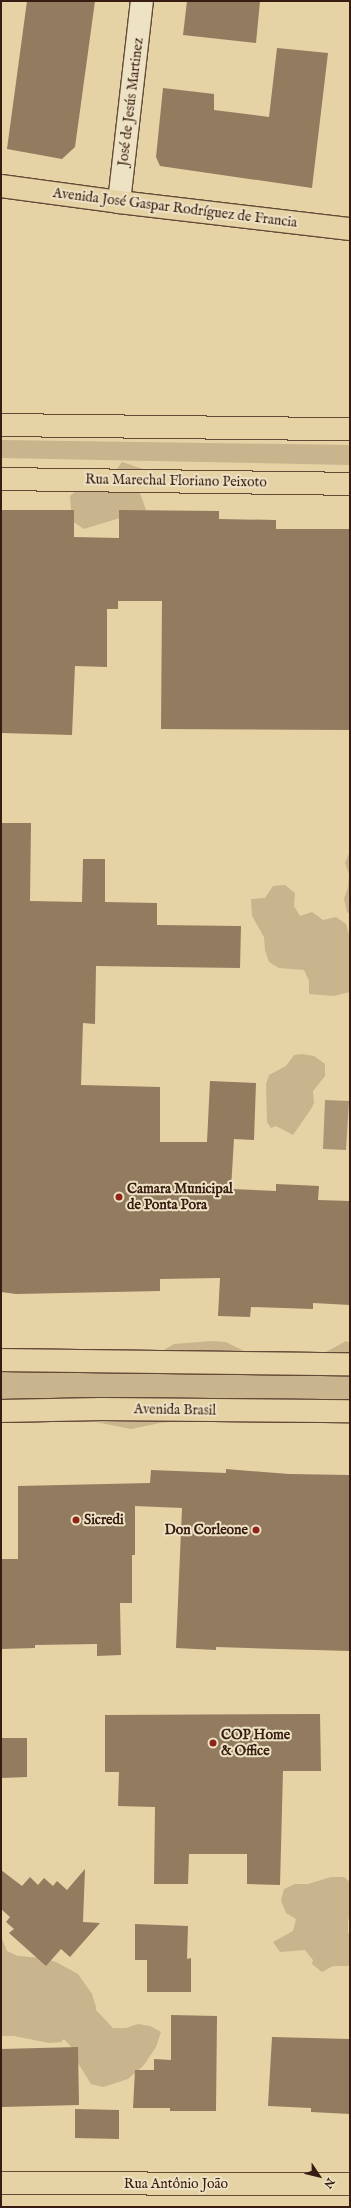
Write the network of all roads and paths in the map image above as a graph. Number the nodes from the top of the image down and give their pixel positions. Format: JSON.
{"nodes":[{"id":1,"x":142,"y":1,"type":"edge"},
{"id":2,"x":1,"y":186,"type":"edge"},
{"id":3,"x":119,"y":202,"type":"junction"},
{"id":4,"x":350,"y":229,"type":"edge"},
{"id":5,"x":1,"y":425,"type":"edge"},
{"id":6,"x":350,"y":429,"type":"edge"},
{"id":7,"x":1,"y":479,"type":"edge"},
{"id":8,"x":350,"y":484,"type":"edge"},
{"id":9,"x":1,"y":1360,"type":"edge"},
{"id":10,"x":350,"y":1364,"type":"edge"},
{"id":11,"x":1,"y":1411,"type":"edge"},
{"id":12,"x":350,"y":1412,"type":"edge"},
{"id":13,"x":1,"y":2183,"type":"edge"},
{"id":14,"x":350,"y":2184,"type":"edge"}],
"edges":[{"from":1,"to":3,"type":"street","name":"José de Jesús Martinez"},
{"from":2,"to":3,"type":"main road","name":"Avenida José Gaspar Rodríguez de Francia"},
{"from":3,"to":4,"type":"main road","name":"Avenida José Gaspar Rodríguez de Francia"},
{"from":5,"to":6,"type":"main road"},
{"from":7,"to":8,"type":"main road","name":"Rua Marechal Floriano Peixoto"},
{"from":9,"to":10,"type":"main road"},
{"from":11,"to":12,"type":"main road","name":"Avenida Brasil"},
{"from":13,"to":14,"type":"main road","name":"Rua Antônio João"}]}
